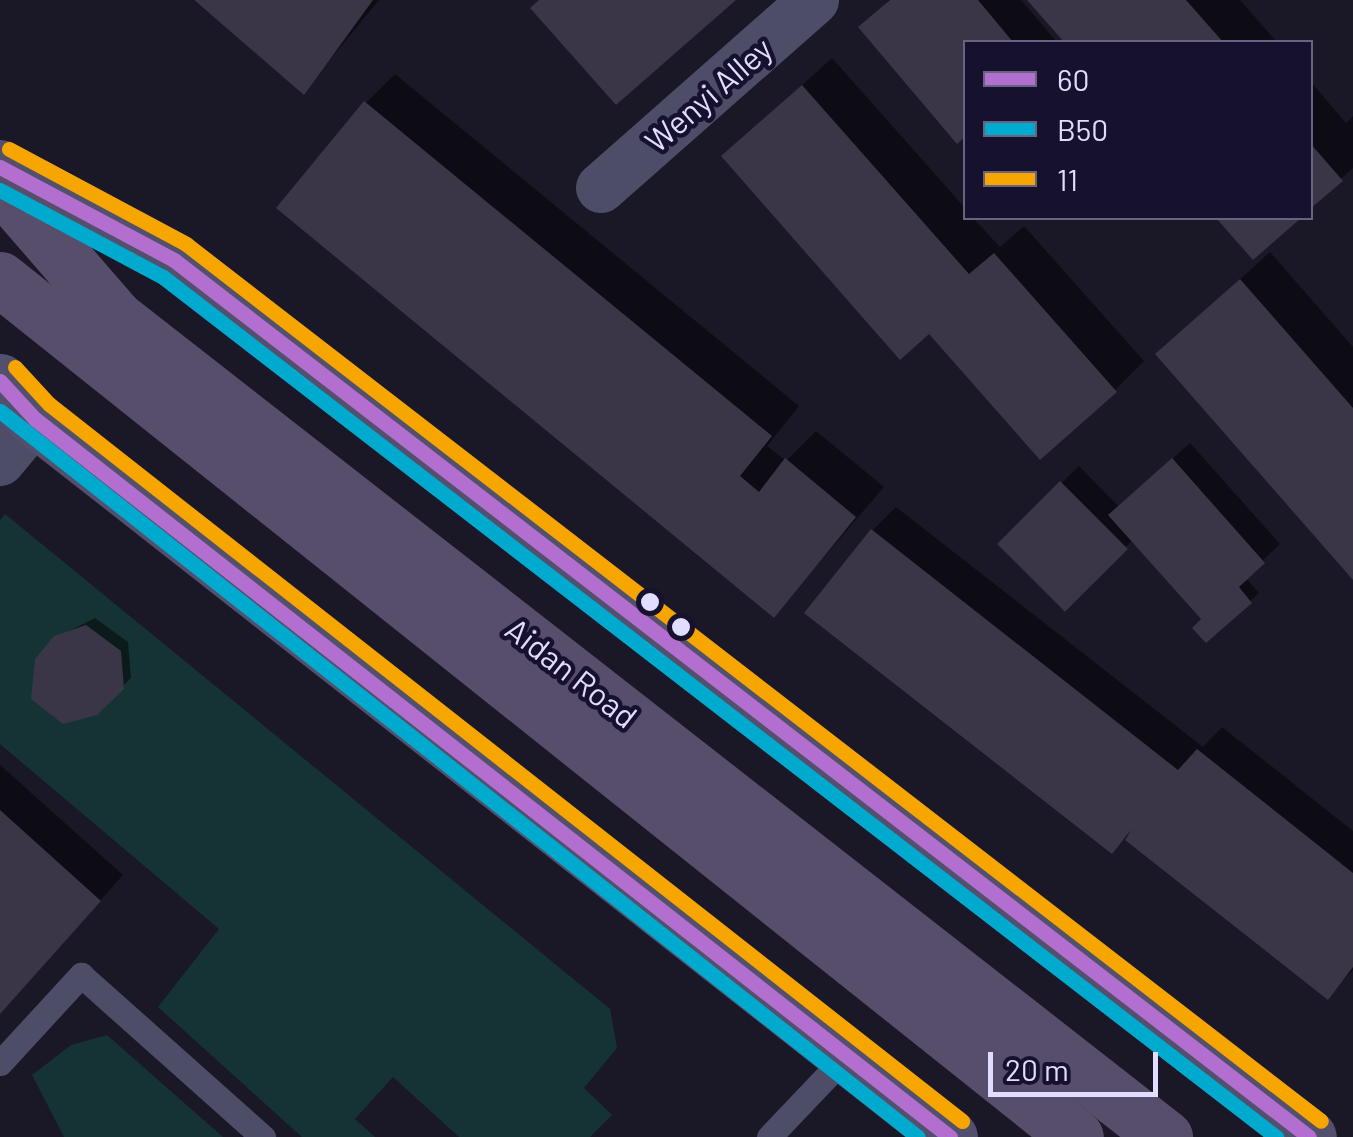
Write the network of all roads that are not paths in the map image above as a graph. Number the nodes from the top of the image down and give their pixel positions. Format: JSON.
{"nodes":[{"id":1,"x":814,"y":0,"type":"edge"},
{"id":2,"x":0,"y":168,"type":"edge"},
{"id":3,"x":0,"y":184,"type":"edge"},
{"id":4,"x":602,"y":188,"type":"dead end"},
{"id":5,"x":0,"y":279,"type":"edge"},
{"id":6,"x":18,"y":400,"type":"edge"},
{"id":7,"x":0,"y":461,"type":"edge"},
{"id":8,"x":847,"y":1056,"type":"junction"},
{"id":9,"x":0,"y":1063,"type":"edge"},
{"id":10,"x":264,"y":1137,"type":"edge"},
{"id":11,"x":769,"y":1137,"type":"edge"},
{"id":12,"x":950,"y":1137,"type":"edge"},
{"id":13,"x":1076,"y":1137,"type":"edge"},
{"id":14,"x":1166,"y":1137,"type":"edge"},
{"id":15,"x":1309,"y":1137,"type":"edge"}],
"edges":[{"from":1,"to":4,"type":"street","name":"Wenyi Alley"},
{"from":2,"to":15,"type":"street"},
{"from":3,"to":14,"type":"main road","name":"Aidan Road"},
{"from":5,"to":13,"type":"main road","name":"Aidan Road"},
{"from":6,"to":7,"type":"street"},
{"from":6,"to":8,"type":"street"},
{"from":8,"to":11,"type":"lane"},
{"from":8,"to":12,"type":"street"},
{"from":9,"to":10,"type":"lane"}]}
